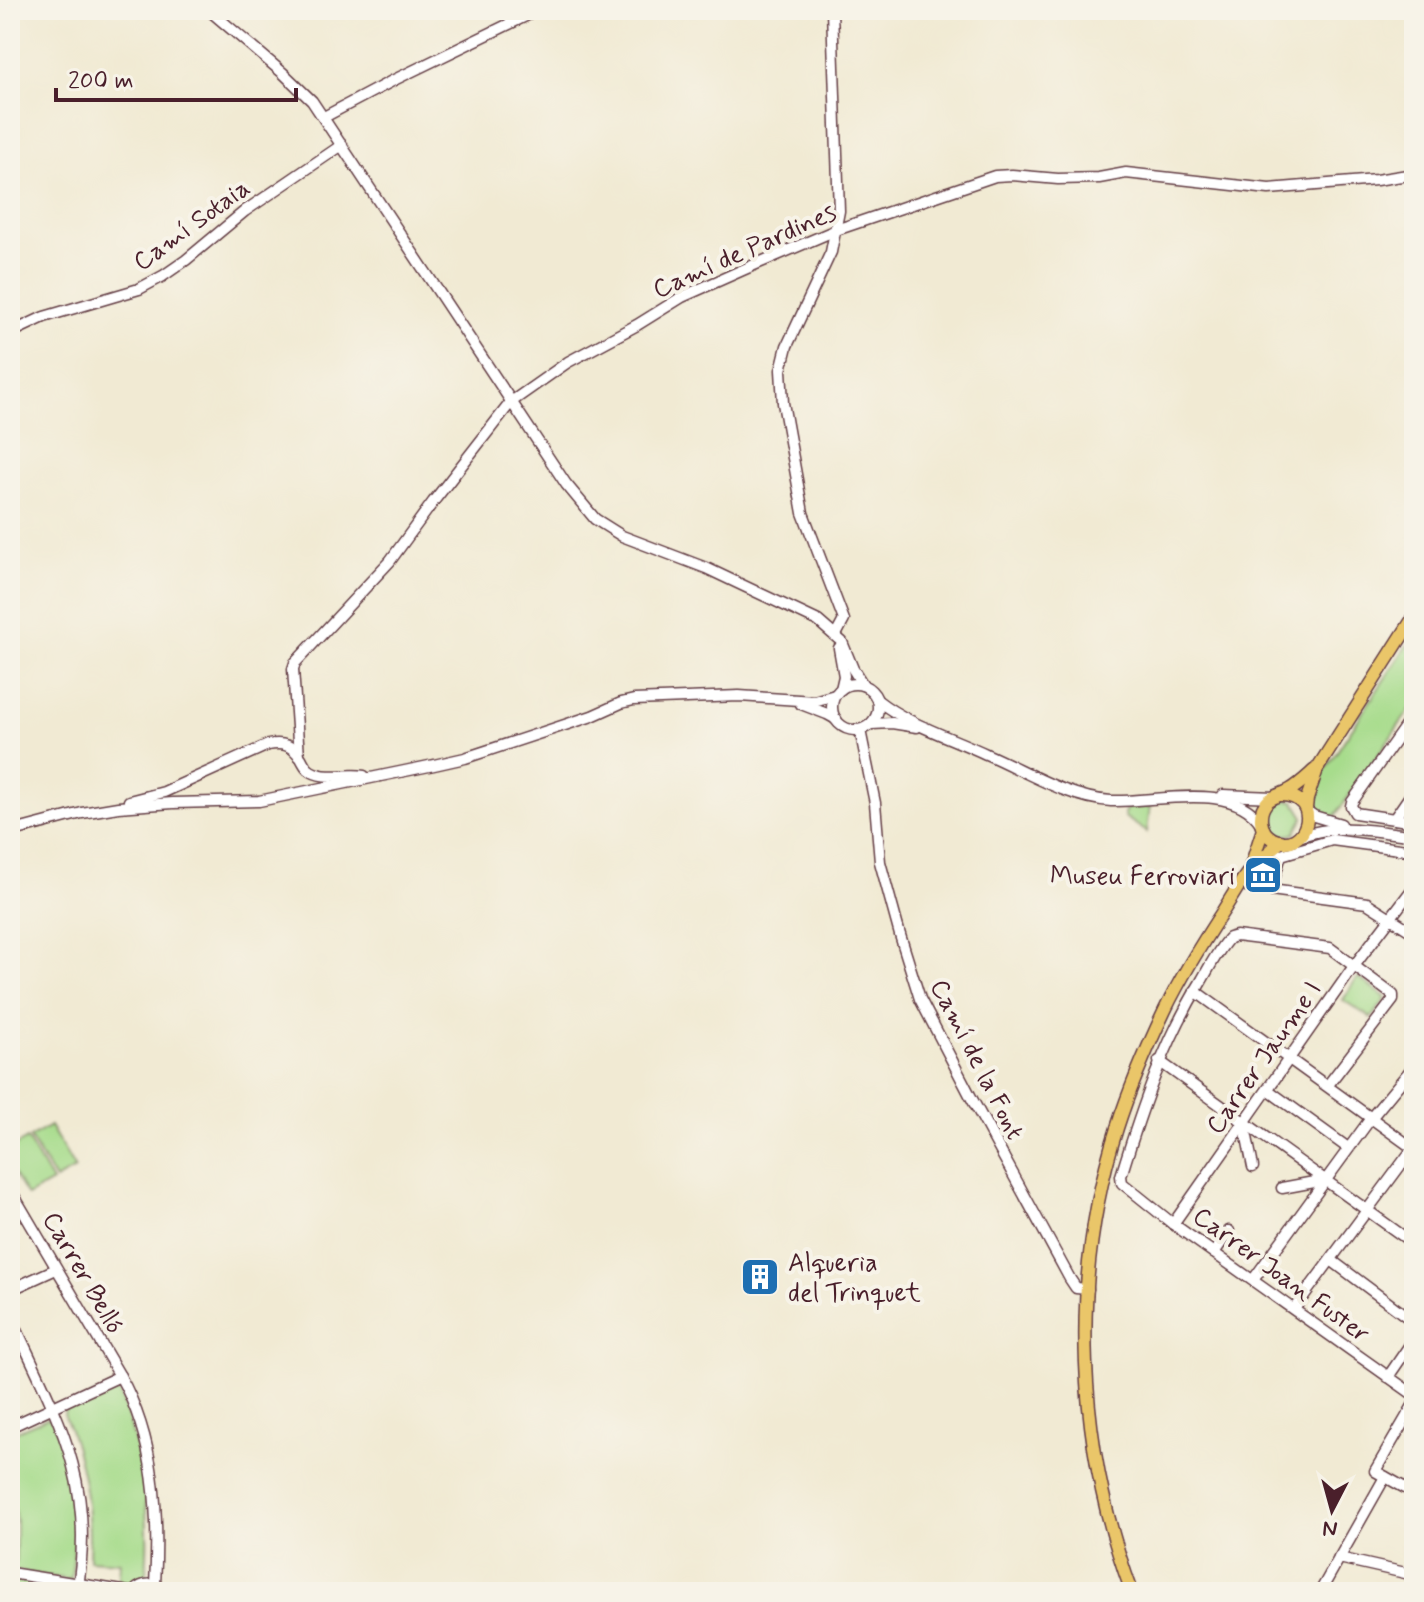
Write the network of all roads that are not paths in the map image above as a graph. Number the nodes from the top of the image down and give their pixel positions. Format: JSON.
{"nodes":[{"id":1,"x":209,"y":10,"type":"edge"},
{"id":2,"x":538,"y":10,"type":"edge"},
{"id":3,"x":832,"y":10,"type":"edge"},
{"id":4,"x":324,"y":117,"type":"junction"},
{"id":5,"x":342,"y":145,"type":"junction"},
{"id":6,"x":1414,"y":174,"type":"edge"},
{"id":7,"x":836,"y":230,"type":"junction"},
{"id":8,"x":10,"y":333,"type":"edge"},
{"id":9,"x":511,"y":402,"type":"junction"},
{"id":10,"x":1414,"y":617,"type":"edge"},
{"id":11,"x":836,"y":635,"type":"junction"},
{"id":12,"x":863,"y":685,"type":"junction"},
{"id":13,"x":838,"y":692,"type":"junction"},
{"id":14,"x":784,"y":699,"type":"junction"},
{"id":15,"x":877,"y":700,"type":"junction"},
{"id":16,"x":836,"y":719,"type":"junction"},
{"id":17,"x":1412,"y":721,"type":"edge"},
{"id":18,"x":872,"y":724,"type":"junction"},
{"id":19,"x":297,"y":728,"type":"junction"},
{"id":20,"x":927,"y":729,"type":"junction"},
{"id":21,"x":860,"y":730,"type":"junction"},
{"id":22,"x":277,"y":743,"type":"junction"},
{"id":23,"x":299,"y":756,"type":"junction"},
{"id":24,"x":1317,"y":769,"type":"junction"},
{"id":25,"x":370,"y":778,"type":"junction"},
{"id":26,"x":1414,"y":790,"type":"edge"},
{"id":27,"x":1278,"y":796,"type":"junction"},
{"id":28,"x":1213,"y":797,"type":"junction"},
{"id":29,"x":118,"y":807,"type":"junction"},
{"id":30,"x":1306,"y":810,"type":"junction"},
{"id":31,"x":1394,"y":819,"type":"junction"},
{"id":32,"x":1414,"y":822,"type":"edge"},
{"id":33,"x":1262,"y":827,"type":"junction"},
{"id":34,"x":1350,"y":827,"type":"junction"},
{"id":35,"x":10,"y":832,"type":"edge"},
{"id":36,"x":1414,"y":836,"type":"edge"},
{"id":37,"x":1297,"y":838,"type":"junction"},
{"id":38,"x":1281,"y":841,"type":"junction"},
{"id":39,"x":1414,"y":851,"type":"edge"},
{"id":40,"x":1249,"y":872,"type":"junction"},
{"id":41,"x":1248,"y":887,"type":"dead end"},
{"id":42,"x":1414,"y":887,"type":"edge"},
{"id":43,"x":1271,"y":888,"type":"junction"},
{"id":44,"x":1390,"y":917,"type":"junction"},
{"id":45,"x":1414,"y":933,"type":"edge"},
{"id":46,"x":1354,"y":966,"type":"junction"},
{"id":47,"x":1195,"y":991,"type":"junction"},
{"id":48,"x":1290,"y":1059,"type":"junction"},
{"id":49,"x":1159,"y":1061,"type":"junction"},
{"id":50,"x":1414,"y":1066,"type":"edge"},
{"id":51,"x":1328,"y":1085,"type":"junction"},
{"id":52,"x":1268,"y":1090,"type":"junction"},
{"id":53,"x":1371,"y":1118,"type":"junction"},
{"id":54,"x":1244,"y":1122,"type":"junction"},
{"id":55,"x":1348,"y":1148,"type":"junction"},
{"id":56,"x":1414,"y":1148,"type":"edge"},
{"id":57,"x":1253,"y":1167,"type":"dead end"},
{"id":58,"x":1325,"y":1180,"type":"junction"},
{"id":59,"x":1282,"y":1188,"type":"dead end"},
{"id":60,"x":10,"y":1189,"type":"edge"},
{"id":61,"x":1367,"y":1211,"type":"junction"},
{"id":62,"x":1173,"y":1224,"type":"junction"},
{"id":63,"x":1229,"y":1231,"type":"dead end"},
{"id":64,"x":1414,"y":1244,"type":"edge"},
{"id":65,"x":1214,"y":1253,"type":"junction"},
{"id":66,"x":1331,"y":1260,"type":"junction"},
{"id":67,"x":56,"y":1269,"type":"junction"},
{"id":68,"x":1253,"y":1280,"type":"junction"},
{"id":69,"x":1082,"y":1289,"type":"junction"},
{"id":70,"x":10,"y":1290,"type":"edge"},
{"id":71,"x":1294,"y":1309,"type":"junction"},
{"id":72,"x":10,"y":1315,"type":"edge"},
{"id":73,"x":1414,"y":1322,"type":"edge"},
{"id":74,"x":1414,"y":1339,"type":"edge"},
{"id":75,"x":120,"y":1376,"type":"junction"},
{"id":76,"x":1388,"y":1377,"type":"junction"},
{"id":77,"x":1414,"y":1395,"type":"edge"},
{"id":78,"x":1414,"y":1404,"type":"edge"},
{"id":79,"x":53,"y":1407,"type":"junction"},
{"id":80,"x":10,"y":1427,"type":"edge"},
{"id":81,"x":1380,"y":1474,"type":"junction"},
{"id":82,"x":1414,"y":1493,"type":"edge"},
{"id":83,"x":1339,"y":1558,"type":"junction"},
{"id":84,"x":10,"y":1573,"type":"edge"},
{"id":85,"x":1414,"y":1575,"type":"edge"},
{"id":86,"x":155,"y":1585,"type":"junction"},
{"id":87,"x":78,"y":1588,"type":"edge"},
{"id":88,"x":131,"y":1592,"type":"edge"},
{"id":89,"x":165,"y":1592,"type":"edge"},
{"id":90,"x":1132,"y":1592,"type":"edge"},
{"id":91,"x":1320,"y":1592,"type":"edge"}],
"edges":[{"from":1,"to":4,"type":"street"},
{"from":2,"to":4,"type":"street"},
{"from":3,"to":7,"type":"street"},
{"from":4,"to":5,"type":"street"},
{"from":5,"to":8,"type":"street","name":"Camí Sotaia"},
{"from":5,"to":9,"type":"street"},
{"from":6,"to":7,"type":"street","name":"Camí de Pardines"},
{"from":7,"to":9,"type":"street","name":"Camí de Pardines"},
{"from":7,"to":11,"type":"street"},
{"from":9,"to":11,"type":"street"},
{"from":9,"to":19,"type":"street","name":"Camí de Pardines"},
{"from":10,"to":24,"type":"main road"},
{"from":11,"to":12,"type":"street"},
{"from":11,"to":13,"type":"street"},
{"from":12,"to":13,"type":"street"},
{"from":12,"to":15,"type":"street"},
{"from":13,"to":14,"type":"street"},
{"from":13,"to":16,"type":"street"},
{"from":14,"to":16,"type":"street"},
{"from":14,"to":25,"type":"street"},
{"from":15,"to":18,"type":"street"},
{"from":15,"to":20,"type":"street"},
{"from":16,"to":21,"type":"street"},
{"from":17,"to":31,"type":"street"},
{"from":18,"to":20,"type":"street"},
{"from":18,"to":21,"type":"street"},
{"from":19,"to":22,"type":"street"},
{"from":19,"to":23,"type":"street","name":"Camí de Pardines"},
{"from":20,"to":28,"type":"street"},
{"from":21,"to":69,"type":"street","name":"Camí de la Font"},
{"from":22,"to":23,"type":"street"},
{"from":22,"to":29,"type":"street"},
{"from":23,"to":25,"type":"street"},
{"from":24,"to":27,"type":"main road"},
{"from":24,"to":30,"type":"main road"},
{"from":25,"to":29,"type":"street"},
{"from":26,"to":31,"type":"street"},
{"from":27,"to":28,"type":"street"},
{"from":27,"to":30,"type":"main road"},
{"from":27,"to":33,"type":"main road"},
{"from":28,"to":33,"type":"street"},
{"from":29,"to":35,"type":"street"},
{"from":30,"to":34,"type":"street"},
{"from":30,"to":37,"type":"main road"},
{"from":31,"to":32,"type":"street"},
{"from":33,"to":38,"type":"main road"},
{"from":33,"to":40,"type":"main road"},
{"from":34,"to":36,"type":"street"},
{"from":34,"to":37,"type":"street"},
{"from":37,"to":38,"type":"main road"},
{"from":38,"to":40,"type":"main road"},
{"from":39,"to":43,"type":"street"},
{"from":40,"to":69,"type":"main road"},
{"from":41,"to":43,"type":"street"},
{"from":42,"to":44,"type":"street","name":"Carrer Jaume I"},
{"from":43,"to":44,"type":"street"},
{"from":44,"to":45,"type":"street"},
{"from":44,"to":46,"type":"street","name":"Carrer Jaume I"},
{"from":46,"to":47,"type":"street"},
{"from":46,"to":48,"type":"street","name":"Carrer Jaume I"},
{"from":46,"to":51,"type":"street"},
{"from":47,"to":48,"type":"street"},
{"from":47,"to":49,"type":"street"},
{"from":48,"to":51,"type":"street"},
{"from":48,"to":52,"type":"street","name":"Carrer Jaume I"},
{"from":49,"to":54,"type":"street"},
{"from":49,"to":62,"type":"street","name":"Carrer Joan Fuster"},
{"from":50,"to":53,"type":"street"},
{"from":51,"to":53,"type":"street"},
{"from":52,"to":54,"type":"street","name":"Carrer Jaume I"},
{"from":52,"to":55,"type":"street"},
{"from":53,"to":55,"type":"street"},
{"from":53,"to":56,"type":"street"},
{"from":54,"to":57,"type":"street"},
{"from":54,"to":58,"type":"street"},
{"from":54,"to":62,"type":"street","name":"Carrer Jaume I"},
{"from":55,"to":58,"type":"street"},
{"from":56,"to":61,"type":"street"},
{"from":58,"to":59,"type":"street"},
{"from":58,"to":61,"type":"street"},
{"from":58,"to":68,"type":"street"},
{"from":60,"to":67,"type":"street","name":"Carrer Belló"},
{"from":61,"to":64,"type":"street"},
{"from":61,"to":66,"type":"street"},
{"from":62,"to":65,"type":"street","name":"Carrer Joan Fuster"},
{"from":63,"to":65,"type":"street"},
{"from":65,"to":68,"type":"street","name":"Carrer Joan Fuster"},
{"from":66,"to":71,"type":"street"},
{"from":66,"to":73,"type":"street"},
{"from":67,"to":70,"type":"street"},
{"from":67,"to":75,"type":"street","name":"Carrer Belló"},
{"from":68,"to":71,"type":"street","name":"Carrer Joan Fuster"},
{"from":69,"to":90,"type":"main road"},
{"from":71,"to":76,"type":"street","name":"Carrer Joan Fuster"},
{"from":72,"to":79,"type":"street"},
{"from":74,"to":76,"type":"street"},
{"from":75,"to":79,"type":"street"},
{"from":75,"to":86,"type":"street","name":"Carrer Belló"},
{"from":76,"to":77,"type":"street","name":"Carrer Joan Fuster"},
{"from":78,"to":81,"type":"street"},
{"from":79,"to":80,"type":"street"},
{"from":79,"to":87,"type":"street"},
{"from":81,"to":82,"type":"street"},
{"from":81,"to":83,"type":"street"},
{"from":83,"to":85,"type":"street"},
{"from":83,"to":91,"type":"street"},
{"from":84,"to":87,"type":"street"},
{"from":86,"to":88,"type":"street"},
{"from":86,"to":89,"type":"street"},
{"from":87,"to":88,"type":"street"}]}
